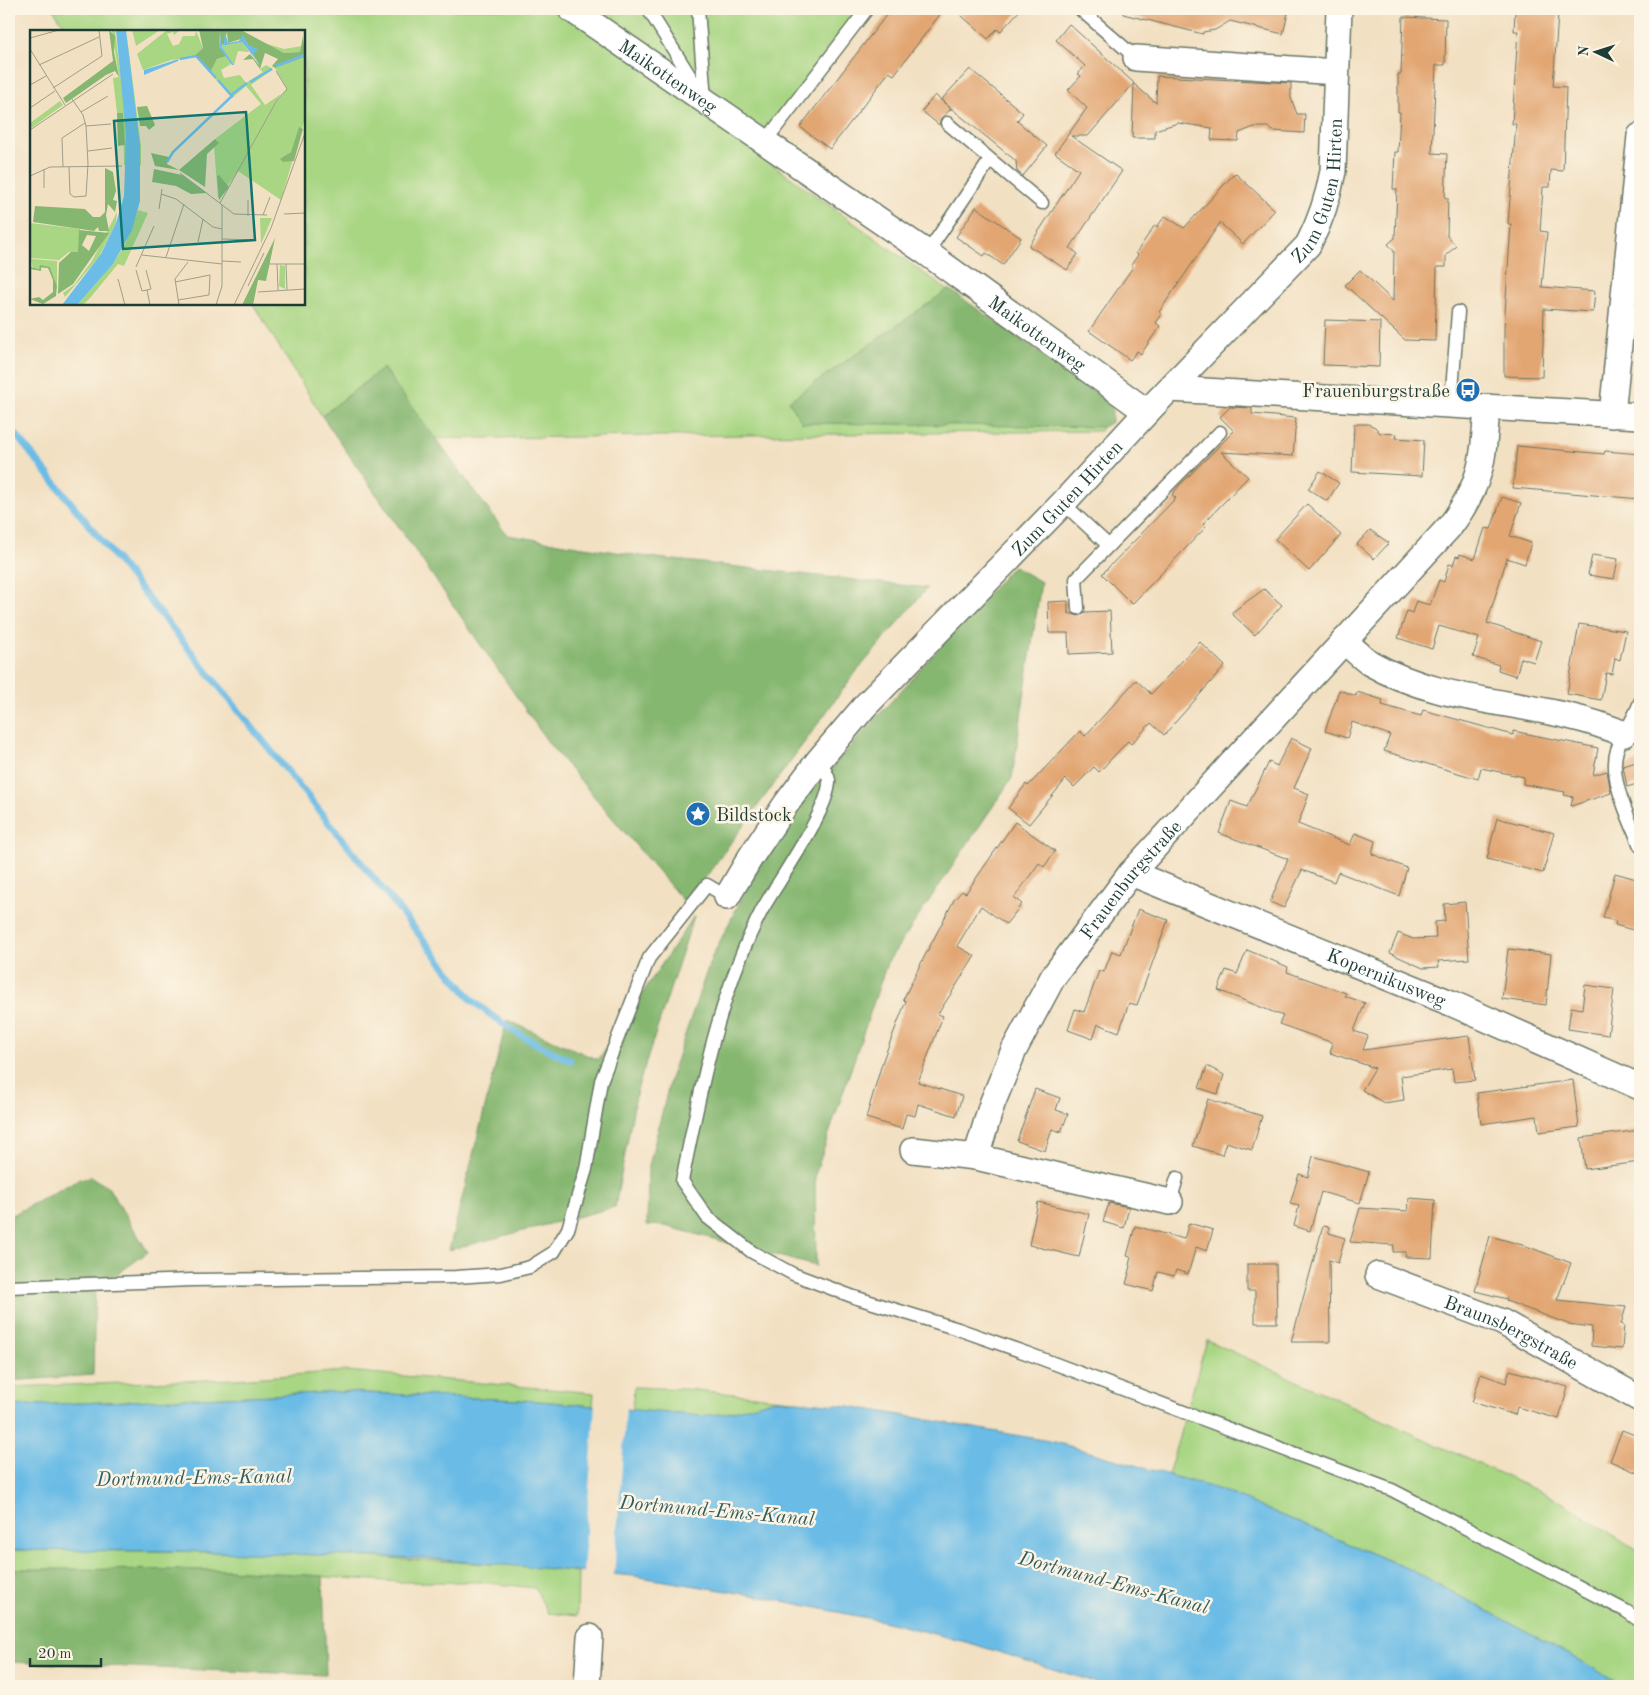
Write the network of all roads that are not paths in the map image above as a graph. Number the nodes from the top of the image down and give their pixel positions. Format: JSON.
{"nodes":[{"id":1,"x":571,"y":9,"type":"edge"},
{"id":2,"x":648,"y":9,"type":"edge"},
{"id":3,"x":698,"y":9,"type":"edge"},
{"id":4,"x":867,"y":9,"type":"edge"},
{"id":5,"x":1339,"y":9,"type":"edge"},
{"id":6,"x":1081,"y":10,"type":"dead end"},
{"id":7,"x":1136,"y":58,"type":"joint"},
{"id":8,"x":1336,"y":72,"type":"junction"},
{"id":9,"x":706,"y":102,"type":"junction"},
{"id":10,"x":947,"y":123,"type":"dead end"},
{"id":11,"x":1640,"y":136,"type":"edge"},
{"id":12,"x":764,"y":143,"type":"junction"},
{"id":13,"x":990,"y":160,"type":"junction"},
{"id":14,"x":1042,"y":203,"type":"dead end"},
{"id":15,"x":927,"y":253,"type":"junction"},
{"id":16,"x":1458,"y":312,"type":"dead end"},
{"id":17,"x":1170,"y":390,"type":"junction"},
{"id":18,"x":1451,"y":404,"type":"junction"},
{"id":19,"x":1487,"y":407,"type":"junction"},
{"id":20,"x":1147,"y":412,"type":"junction"},
{"id":21,"x":1612,"y":414,"type":"junction"},
{"id":22,"x":1640,"y":416,"type":"edge"},
{"id":23,"x":1220,"y":432,"type":"dead end"},
{"id":24,"x":1063,"y":503,"type":"junction"},
{"id":25,"x":1108,"y":545,"type":"junction"},
{"id":26,"x":1078,"y":608,"type":"dead end"},
{"id":27,"x":1344,"y":641,"type":"junction"},
{"id":28,"x":1640,"y":702,"type":"edge"},
{"id":29,"x":1624,"y":734,"type":"junction"},
{"id":30,"x":819,"y":760,"type":"junction"},
{"id":31,"x":1640,"y":846,"type":"edge"},
{"id":32,"x":1131,"y":873,"type":"junction"},
{"id":33,"x":727,"y":897,"type":"joint"},
{"id":34,"x":1640,"y":1086,"type":"edge"},
{"id":35,"x":913,"y":1150,"type":"dead end"},
{"id":36,"x":976,"y":1157,"type":"junction"},
{"id":37,"x":1178,"y":1178,"type":"dead end"},
{"id":38,"x":1170,"y":1202,"type":"joint"},
{"id":39,"x":1378,"y":1275,"type":"dead end"},
{"id":40,"x":9,"y":1287,"type":"edge"},
{"id":41,"x":1640,"y":1399,"type":"edge"},
{"id":42,"x":1640,"y":1621,"type":"edge"},
{"id":43,"x":590,"y":1637,"type":"dead end"},
{"id":44,"x":587,"y":1686,"type":"edge"}],
"edges":[{"from":1,"to":9,"type":"street","name":"Maikottenweg"},
{"from":2,"to":9,"type":"lane"},
{"from":3,"to":9,"type":"lane"},
{"from":4,"to":12,"type":"lane"},
{"from":5,"to":8,"type":"street","name":"Zum Guten Hirten"},
{"from":6,"to":7,"type":"lane"},
{"from":7,"to":8,"type":"street"},
{"from":8,"to":17,"type":"street","name":"Zum Guten Hirten"},
{"from":9,"to":12,"type":"street","name":"Maikottenweg"},
{"from":10,"to":13,"type":"lane"},
{"from":11,"to":21,"type":"street"},
{"from":12,"to":15,"type":"street","name":"Maikottenweg"},
{"from":13,"to":14,"type":"lane"},
{"from":13,"to":15,"type":"lane"},
{"from":15,"to":20,"type":"street","name":"Maikottenweg"},
{"from":16,"to":18,"type":"lane"},
{"from":17,"to":18,"type":"street"},
{"from":17,"to":20,"type":"street","name":"Zum Guten Hirten"},
{"from":18,"to":19,"type":"street"},
{"from":19,"to":21,"type":"street"},
{"from":19,"to":27,"type":"street","name":"Frauenburgstraße"},
{"from":20,"to":24,"type":"street","name":"Zum Guten Hirten"},
{"from":21,"to":22,"type":"street"},
{"from":23,"to":25,"type":"lane"},
{"from":24,"to":25,"type":"lane"},
{"from":24,"to":30,"type":"street","name":"Zum Guten Hirten"},
{"from":25,"to":26,"type":"lane"},
{"from":27,"to":29,"type":"street"},
{"from":27,"to":32,"type":"street","name":"Frauenburgstraße"},
{"from":28,"to":29,"type":"lane"},
{"from":29,"to":31,"type":"lane"},
{"from":30,"to":33,"type":"street","name":"Zum Guten Hirten"},
{"from":30,"to":42,"type":"lane"},
{"from":32,"to":34,"type":"street","name":"Kopernikusweg"},
{"from":32,"to":36,"type":"street","name":"Frauenburgstraße"},
{"from":33,"to":40,"type":"lane"},
{"from":35,"to":36,"type":"street"},
{"from":36,"to":38,"type":"street"},
{"from":37,"to":38,"type":"lane"},
{"from":39,"to":41,"type":"street","name":"Braunsbergstraße"},
{"from":43,"to":44,"type":"street"}]}
